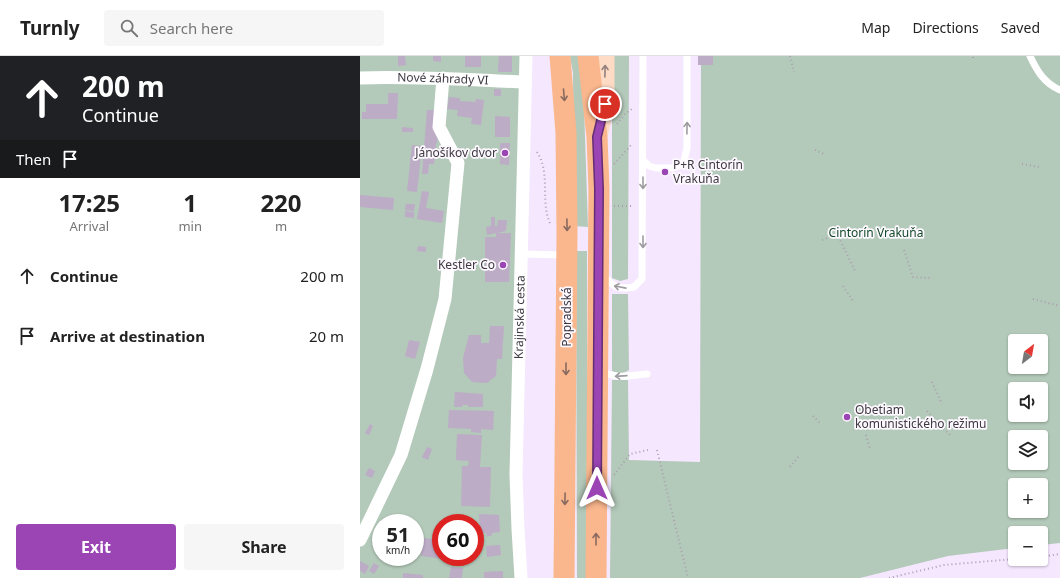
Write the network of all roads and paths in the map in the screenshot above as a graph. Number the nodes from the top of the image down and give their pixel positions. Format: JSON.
{"nodes":[{"id":1,"x":526,"y":56,"type":"edge"},
{"id":2,"x":560,"y":56,"type":"edge"},
{"id":3,"x":588,"y":56,"type":"edge"},
{"id":4,"x":605,"y":56,"type":"edge"},
{"id":5,"x":643,"y":56,"type":"edge"},
{"id":6,"x":687,"y":56,"type":"edge"},
{"id":7,"x":790,"y":56,"type":"edge"},
{"id":8,"x":1030,"y":56,"type":"edge"},
{"id":9,"x":794,"y":72,"type":"dead end"},
{"id":10,"x":360,"y":78,"type":"edge"},
{"id":11,"x":443,"y":78,"type":"junction"},
{"id":12,"x":525,"y":82,"type":"junction"},
{"id":13,"x":1060,"y":90,"type":"edge"},
{"id":14,"x":632,"y":109,"type":"dead end"},
{"id":15,"x":606,"y":132,"type":"junction"},
{"id":16,"x":524,"y":137,"type":"junction"},
{"id":17,"x":632,"y":144,"type":"dead end"},
{"id":18,"x":815,"y":150,"type":"dead end"},
{"id":19,"x":824,"y":154,"type":"dead end"},
{"id":20,"x":643,"y":160,"type":"junction"},
{"id":21,"x":1022,"y":164,"type":"dead end"},
{"id":22,"x":1039,"y":167,"type":"dead end"},
{"id":23,"x":610,"y":168,"type":"dead end"},
{"id":24,"x":632,"y":206,"type":"dead end"},
{"id":25,"x":610,"y":207,"type":"dead end"},
{"id":26,"x":552,"y":228,"type":"dead end"},
{"id":27,"x":849,"y":230,"type":"dead end"},
{"id":28,"x":837,"y":234,"type":"junction"},
{"id":29,"x":822,"y":240,"type":"dead end"},
{"id":30,"x":904,"y":250,"type":"dead end"},
{"id":31,"x":521,"y":254,"type":"junction"},
{"id":32,"x":567,"y":255,"type":"junction"},
{"id":33,"x":598,"y":272,"type":"junction"},
{"id":34,"x":856,"y":273,"type":"dead end"},
{"id":35,"x":931,"y":278,"type":"dead end"},
{"id":36,"x":843,"y":286,"type":"dead end"},
{"id":37,"x":1033,"y":298,"type":"dead end"},
{"id":38,"x":853,"y":301,"type":"dead end"},
{"id":39,"x":1060,"y":306,"type":"edge"},
{"id":40,"x":598,"y":369,"type":"junction"},
{"id":41,"x":647,"y":374,"type":"dead end"},
{"id":42,"x":932,"y":382,"type":"dead end"},
{"id":43,"x":942,"y":404,"type":"dead end"},
{"id":44,"x":927,"y":411,"type":"dead end"},
{"id":45,"x":812,"y":416,"type":"dead end"},
{"id":46,"x":820,"y":423,"type":"dead end"},
{"id":47,"x":866,"y":434,"type":"dead end"},
{"id":48,"x":950,"y":435,"type":"dead end"},
{"id":49,"x":870,"y":449,"type":"dead end"},
{"id":50,"x":648,"y":450,"type":"dead end"},
{"id":51,"x":657,"y":450,"type":"dead end"},
{"id":52,"x":799,"y":456,"type":"dead end"},
{"id":53,"x":790,"y":467,"type":"dead end"},
{"id":54,"x":613,"y":476,"type":"dead end"},
{"id":55,"x":360,"y":540,"type":"edge"},
{"id":56,"x":1060,"y":554,"type":"edge"},
{"id":57,"x":1048,"y":556,"type":"edge"},
{"id":58,"x":1008,"y":560,"type":"edge"},
{"id":59,"x":521,"y":578,"type":"edge"},
{"id":60,"x":564,"y":578,"type":"edge"},
{"id":61,"x":596,"y":578,"type":"edge"},
{"id":62,"x":688,"y":578,"type":"edge"},
{"id":63,"x":889,"y":578,"type":"edge"}],
"edges":[{"from":1,"to":12,"type":"street","name":"Krajinská cesta"},
{"from":2,"to":32,"type":"main road","name":"Popradská","one_way":true},
{"from":3,"to":15,"type":"main road"},
{"from":15,"to":4,"type":"street","one_way":true},
{"from":5,"to":20,"type":"lane"},
{"from":20,"to":6,"type":"lane","one_way":true},
{"from":7,"to":9,"type":"path"},
{"from":8,"to":13,"type":"lane"},
{"from":10,"to":11,"type":"street","name":"Nové záhrady VI"},
{"from":11,"to":12,"type":"street","name":"Nové záhrady VI"},
{"from":11,"to":55,"type":"street"},
{"from":12,"to":16,"type":"street","name":"Krajinská cesta"},
{"from":14,"to":15,"type":"path"},
{"from":15,"to":33,"type":"main road"},
{"from":16,"to":26,"type":"path"},
{"from":16,"to":31,"type":"street","name":"Krajinská cesta"},
{"from":17,"to":23,"type":"path"},
{"from":18,"to":19,"type":"path"},
{"from":20,"to":33,"type":"lane","one_way":true},
{"from":21,"to":22,"type":"path"},
{"from":24,"to":25,"type":"path"},
{"from":27,"to":28,"type":"path"},
{"from":28,"to":29,"type":"path"},
{"from":28,"to":34,"type":"path"},
{"from":30,"to":35,"type":"path"},
{"from":31,"to":32,"type":"lane"},
{"from":31,"to":59,"type":"street","name":"Krajinská cesta"},
{"from":32,"to":60,"type":"main road","name":"Popradská","one_way":true},
{"from":33,"to":40,"type":"main road"},
{"from":36,"to":38,"type":"path"},
{"from":37,"to":39,"type":"path"},
{"from":41,"to":40,"type":"lane","one_way":true},
{"from":61,"to":40,"type":"main road","one_way":true},
{"from":42,"to":43,"type":"path"},
{"from":44,"to":48,"type":"path"},
{"from":45,"to":46,"type":"path"},
{"from":47,"to":49,"type":"path"},
{"from":50,"to":54,"type":"path"},
{"from":51,"to":62,"type":"path"},
{"from":52,"to":53,"type":"path"},
{"from":56,"to":57,"type":"path"},
{"from":58,"to":63,"type":"path"}]}
